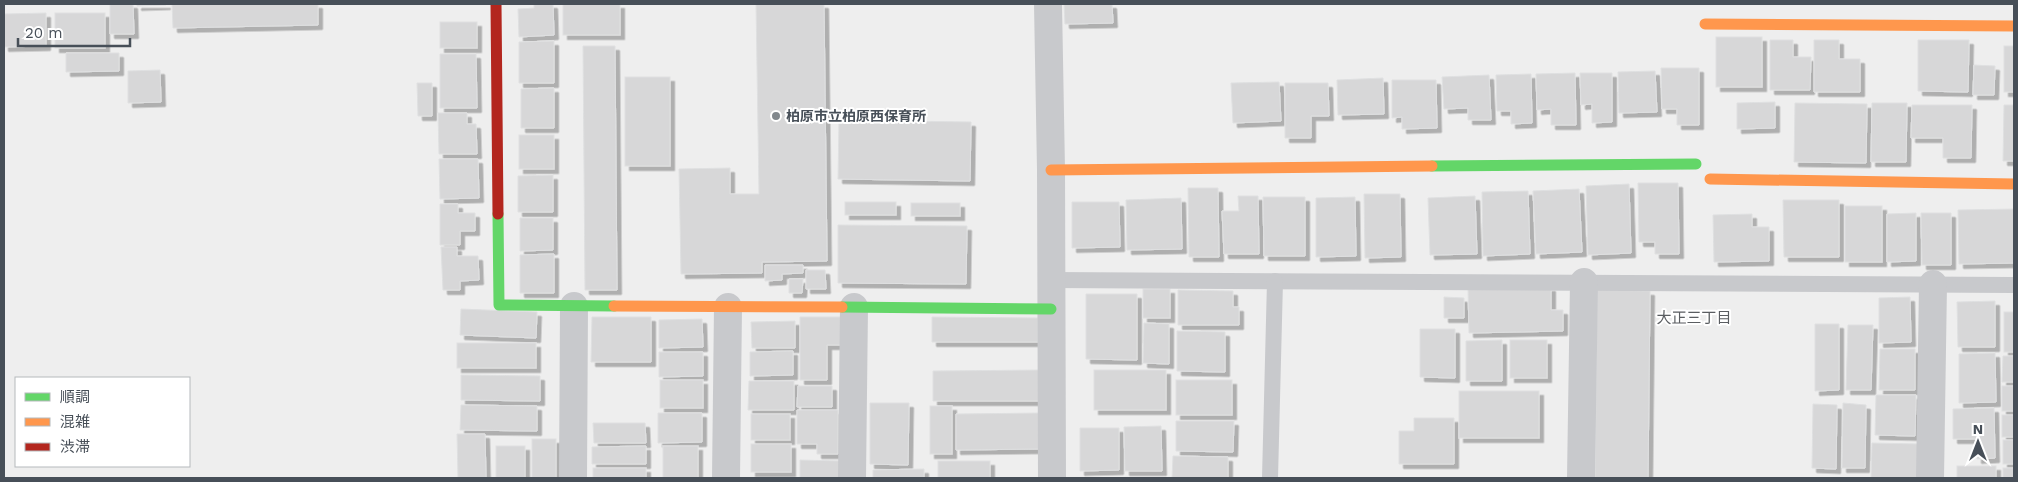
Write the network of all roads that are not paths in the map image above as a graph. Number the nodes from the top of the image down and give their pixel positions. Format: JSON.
{"nodes":[{"id":1,"x":496,"y":4,"type":"edge"},
{"id":2,"x":1048,"y":4,"type":"edge"},
{"id":3,"x":1706,"y":24,"type":"dead end"},
{"id":4,"x":2014,"y":26,"type":"edge"},
{"id":5,"x":1696,"y":164,"type":"dead end"},
{"id":6,"x":1051,"y":170,"type":"junction"},
{"id":7,"x":1710,"y":179,"type":"dead end"},
{"id":8,"x":2014,"y":184,"type":"edge"},
{"id":9,"x":1050,"y":280,"type":"junction"},
{"id":10,"x":1275,"y":281,"type":"junction"},
{"id":11,"x":1584,"y":282,"type":"junction"},
{"id":12,"x":1933,"y":284,"type":"junction"},
{"id":13,"x":2014,"y":285,"type":"edge"},
{"id":14,"x":574,"y":306,"type":"junction"},
{"id":15,"x":728,"y":307,"type":"junction"},
{"id":16,"x":854,"y":307,"type":"junction"},
{"id":17,"x":1050,"y":308,"type":"junction"},
{"id":18,"x":573,"y":478,"type":"edge"},
{"id":19,"x":726,"y":478,"type":"edge"},
{"id":20,"x":852,"y":478,"type":"edge"},
{"id":21,"x":1052,"y":478,"type":"edge"},
{"id":22,"x":1270,"y":478,"type":"edge"},
{"id":23,"x":1581,"y":478,"type":"edge"},
{"id":24,"x":1930,"y":478,"type":"edge"}],
"edges":[{"from":1,"to":14,"type":"street"},
{"from":2,"to":6,"type":"street"},
{"from":3,"to":4,"type":"street"},
{"from":5,"to":6,"type":"street"},
{"from":6,"to":9,"type":"street"},
{"from":7,"to":8,"type":"street"},
{"from":9,"to":10,"type":"lane"},
{"from":9,"to":17,"type":"street"},
{"from":10,"to":11,"type":"lane"},
{"from":10,"to":22,"type":"lane"},
{"from":11,"to":12,"type":"lane"},
{"from":11,"to":23,"type":"street"},
{"from":12,"to":13,"type":"lane"},
{"from":12,"to":24,"type":"street"},
{"from":14,"to":15,"type":"street"},
{"from":14,"to":18,"type":"street"},
{"from":15,"to":16,"type":"street"},
{"from":15,"to":19,"type":"street"},
{"from":16,"to":17,"type":"street"},
{"from":16,"to":20,"type":"street"},
{"from":17,"to":21,"type":"street"}]}
